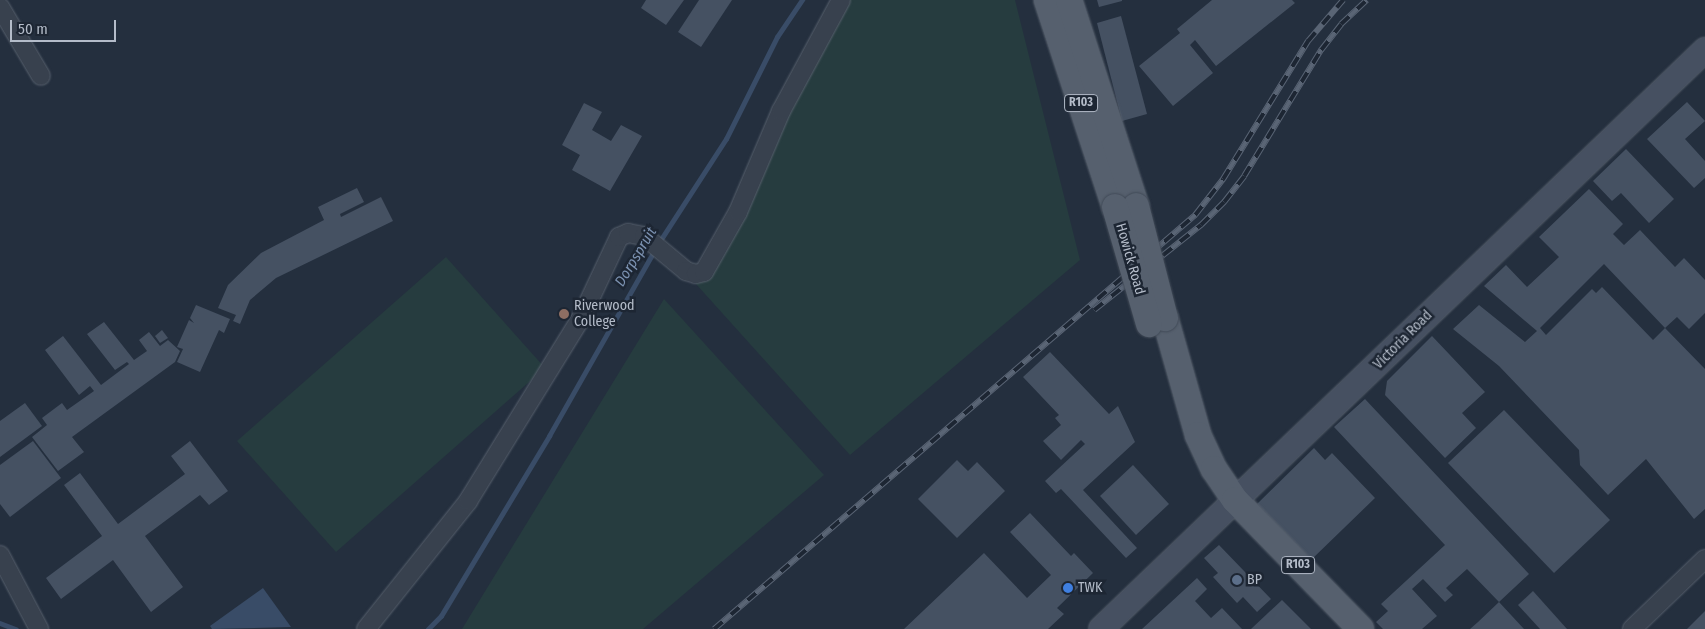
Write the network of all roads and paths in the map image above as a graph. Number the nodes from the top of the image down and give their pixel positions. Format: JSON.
{"nodes":[{"id":1,"x":841,"y":0,"type":"edge"},
{"id":2,"x":1048,"y":0,"type":"edge"},
{"id":3,"x":1069,"y":0,"type":"edge"},
{"id":4,"x":0,"y":8,"type":"edge"},
{"id":5,"x":1705,"y":50,"type":"edge"},
{"id":6,"x":41,"y":76,"type":"dead end"},
{"id":7,"x":1125,"y":206,"type":"junction"},
{"id":8,"x":1229,"y":506,"type":"junction"},
{"id":9,"x":0,"y":555,"type":"edge"},
{"id":10,"x":1705,"y":559,"type":"edge"},
{"id":11,"x":40,"y":629,"type":"edge"},
{"id":12,"x":366,"y":629,"type":"edge"},
{"id":13,"x":1101,"y":629,"type":"edge"},
{"id":14,"x":1339,"y":629,"type":"edge"},
{"id":15,"x":1361,"y":629,"type":"edge"},
{"id":16,"x":1632,"y":629,"type":"edge"}],
"edges":[{"from":1,"to":12,"type":"street"},
{"from":2,"to":7,"type":"main road","name":"Howick Road","number":"R103"},
{"from":3,"to":7,"type":"main road","name":"Howick Road","number":"R103"},
{"from":4,"to":6,"type":"street"},
{"from":5,"to":8,"type":"main road","name":"Victoria Road"},
{"from":7,"to":8,"type":"main road","name":"Howick Road","number":"R103","bridge":true},
{"from":8,"to":13,"type":"main road","name":"Victoria Road"},
{"from":8,"to":14,"type":"main road","number":"R103"},
{"from":8,"to":15,"type":"main road","number":"R103"},
{"from":9,"to":11,"type":"street"},
{"from":10,"to":16,"type":"street"}]}
